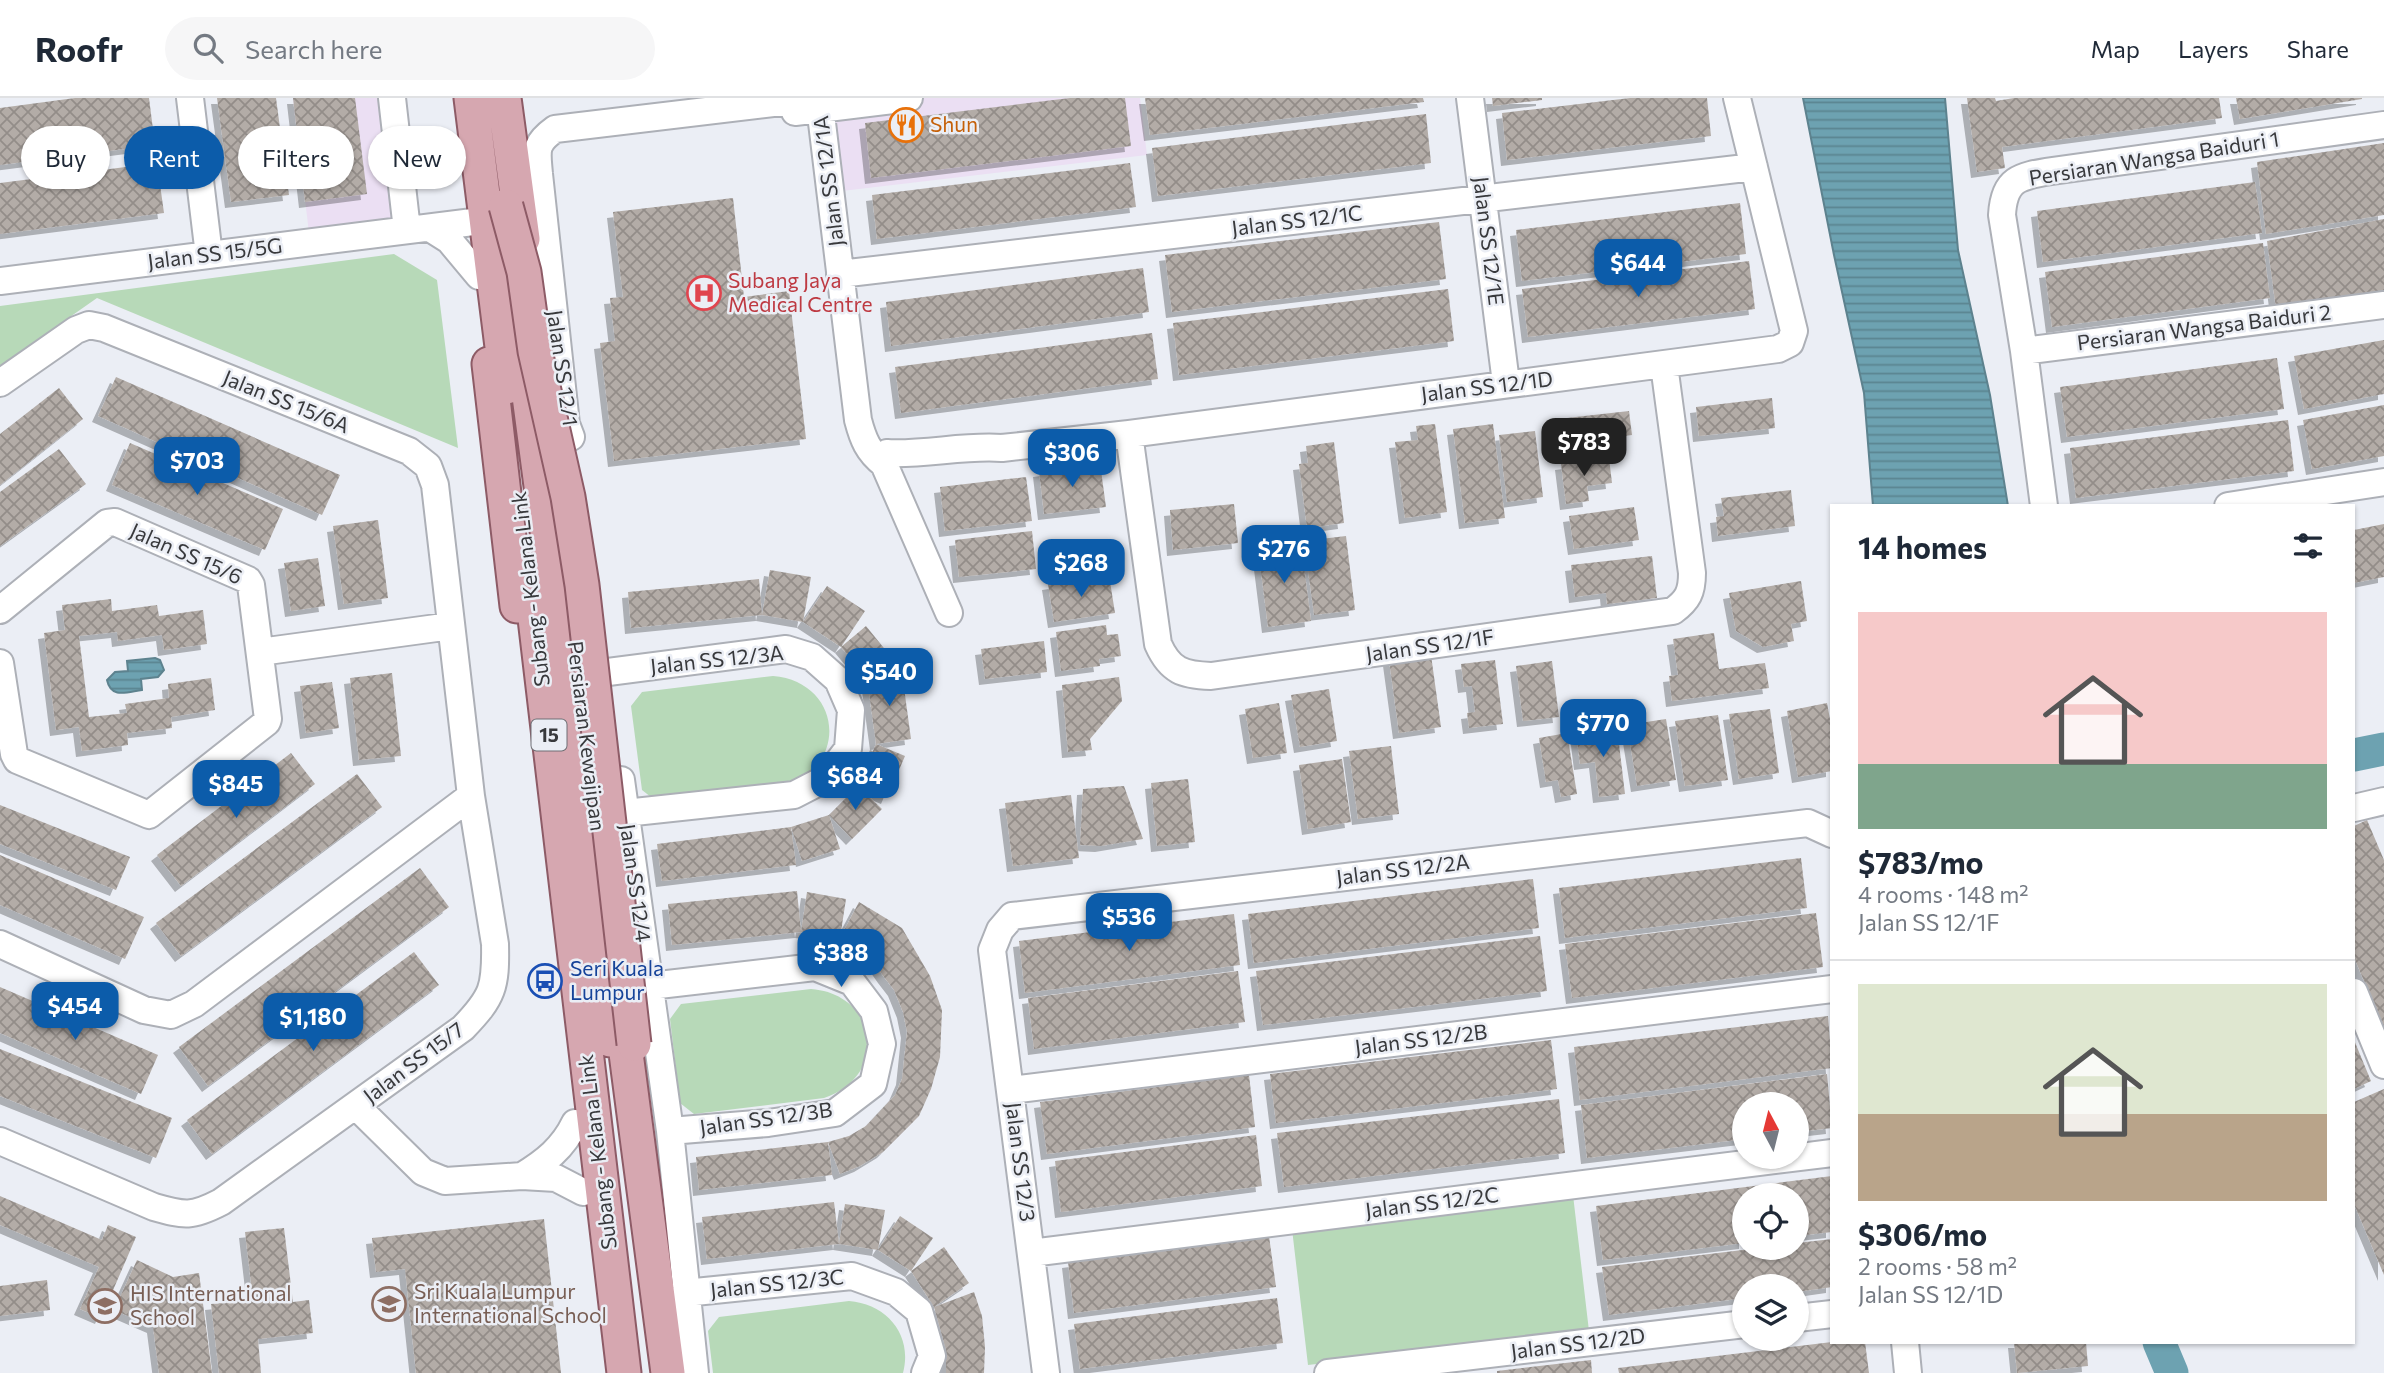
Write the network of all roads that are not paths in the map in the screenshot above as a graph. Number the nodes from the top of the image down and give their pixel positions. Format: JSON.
{"nodes":[{"id":1,"x":190,"y":98,"type":"edge"},
{"id":2,"x":392,"y":98,"type":"edge"},
{"id":3,"x":457,"y":98,"type":"edge"},
{"id":4,"x":465,"y":98,"type":"edge"},
{"id":5,"x":471,"y":98,"type":"edge"},
{"id":6,"x":493,"y":98,"type":"edge"},
{"id":7,"x":504,"y":98,"type":"edge"},
{"id":8,"x":531,"y":98,"type":"edge"},
{"id":9,"x":909,"y":98,"type":"edge"},
{"id":10,"x":1469,"y":98,"type":"edge"},
{"id":11,"x":1737,"y":98,"type":"edge"},
{"id":12,"x":830,"y":102,"type":"edge"},
{"id":13,"x":2384,"y":125,"type":"edge"},
{"id":14,"x":509,"y":135,"type":"junction"},
{"id":15,"x":1754,"y":167,"type":"junction"},
{"id":16,"x":1482,"y":199,"type":"junction"},
{"id":17,"x":506,"y":206,"type":"junction"},
{"id":18,"x":473,"y":222,"type":"junction"},
{"id":19,"x":419,"y":229,"type":"junction"},
{"id":20,"x":209,"y":255,"type":"junction"},
{"id":21,"x":847,"y":274,"type":"junction"},
{"id":22,"x":480,"y":276,"type":"junction"},
{"id":23,"x":0,"y":281,"type":"edge"},
{"id":24,"x":2384,"y":305,"type":"edge"},
{"id":25,"x":485,"y":327,"type":"junction"},
{"id":26,"x":2024,"y":351,"type":"junction"},
{"id":27,"x":1664,"y":365,"type":"junction"},
{"id":28,"x":0,"y":383,"type":"edge"},
{"id":29,"x":1506,"y":383,"type":"junction"},
{"id":30,"x":1129,"y":434,"type":"junction"},
{"id":31,"x":571,"y":436,"type":"joint"},
{"id":32,"x":886,"y":459,"type":"junction"},
{"id":33,"x":2384,"y":482,"type":"edge"},
{"id":34,"x":2044,"y":504,"type":"edge"},
{"id":35,"x":2241,"y":504,"type":"edge"},
{"id":36,"x":0,"y":611,"type":"edge"},
{"id":37,"x":949,"y":614,"type":"dead end"},
{"id":38,"x":451,"y":625,"type":"junction"},
{"id":39,"x":260,"y":652,"type":"junction"},
{"id":40,"x":608,"y":672,"type":"junction"},
{"id":41,"x":1,"y":676,"type":"edge"},
{"id":42,"x":598,"y":711,"type":"junction"},
{"id":43,"x":471,"y":796,"type":"junction"},
{"id":44,"x":2384,"y":801,"type":"edge"},
{"id":45,"x":2355,"y":808,"type":"edge"},
{"id":46,"x":625,"y":813,"type":"junction"},
{"id":47,"x":1830,"y":833,"type":"edge"},
{"id":48,"x":0,"y":944,"type":"edge"},
{"id":49,"x":992,"y":950,"type":"joint"},
{"id":50,"x":650,"y":986,"type":"junction"},
{"id":51,"x":1830,"y":989,"type":"edge"},
{"id":52,"x":2355,"y":994,"type":"edge"},
{"id":53,"x":2384,"y":1065,"type":"edge"},
{"id":54,"x":1011,"y":1090,"type":"junction"},
{"id":55,"x":357,"y":1107,"type":"junction"},
{"id":56,"x":575,"y":1123,"type":"junction"},
{"id":57,"x":670,"y":1131,"type":"junction"},
{"id":58,"x":0,"y":1141,"type":"edge"},
{"id":59,"x":1830,"y":1153,"type":"edge"},
{"id":60,"x":522,"y":1176,"type":"junction"},
{"id":61,"x":583,"y":1192,"type":"junction"},
{"id":62,"x":1031,"y":1253,"type":"junction"},
{"id":63,"x":685,"y":1293,"type":"junction"},
{"id":64,"x":1830,"y":1314,"type":"edge"},
{"id":65,"x":1809,"y":1317,"type":"edge"},
{"id":66,"x":1732,"y":1326,"type":"edge"},
{"id":67,"x":1905,"y":1344,"type":"edge"},
{"id":68,"x":606,"y":1373,"type":"edge"},
{"id":69,"x":624,"y":1373,"type":"edge"},
{"id":70,"x":648,"y":1373,"type":"edge"},
{"id":71,"x":668,"y":1373,"type":"edge"},
{"id":72,"x":674,"y":1373,"type":"edge"},
{"id":73,"x":695,"y":1373,"type":"edge"},
{"id":74,"x":925,"y":1373,"type":"edge"},
{"id":75,"x":1046,"y":1373,"type":"edge"},
{"id":76,"x":1328,"y":1373,"type":"edge"},
{"id":77,"x":1908,"y":1373,"type":"edge"}],
"edges":[{"from":1,"to":20,"type":"street"},
{"from":2,"to":19,"type":"street"},
{"from":3,"to":18,"type":"main road"},
{"from":4,"to":25,"type":"main road"},
{"from":5,"to":69,"type":"main road","name":"Subang - Kelana Link","number":"15"},
{"from":6,"to":17,"type":"main road","number":"15"},
{"from":7,"to":14,"type":"main road","name":"Persiaran Kewajipan"},
{"from":8,"to":14,"type":"main road"},
{"from":9,"to":12,"type":"street"},
{"from":10,"to":16,"type":"street","name":"Jalan SS 12/1E"},
{"from":11,"to":15,"type":"street"},
{"from":12,"to":21,"type":"street","name":"Jalan SS 12/1A"},
{"from":12,"to":31,"type":"street","name":"Jalan SS 12/1"},
{"from":13,"to":26,"type":"street","name":"Persiaran Wangsa Baiduri 1"},
{"from":14,"to":42,"type":"main road","name":"Persiaran Kewajipan"},
{"from":15,"to":16,"type":"street","name":"Jalan SS 12/1C"},
{"from":15,"to":27,"type":"street","name":"Jalan SS 12/1D"},
{"from":16,"to":21,"type":"street","name":"Jalan SS 12/1C"},
{"from":16,"to":29,"type":"street","name":"Jalan SS 12/1E"},
{"from":17,"to":70,"type":"main road","name":"Subang - Kelana Link","number":"15","bridge":true},
{"from":17,"to":72,"type":"main road","bridge":true},
{"from":18,"to":19,"type":"street","name":"Jalan SS 15/5G"},
{"from":18,"to":22,"type":"main road"},
{"from":19,"to":20,"type":"street","name":"Jalan SS 15/5G"},
{"from":19,"to":22,"type":"street"},
{"from":20,"to":23,"type":"street","name":"Jalan SS 15/5G"},
{"from":21,"to":32,"type":"street","name":"Jalan SS 12/1A"},
{"from":22,"to":25,"type":"main road"},
{"from":24,"to":26,"type":"street","name":"Persiaran Wangsa Baiduri 2"},
{"from":25,"to":56,"type":"main road"},
{"from":26,"to":34,"type":"street"},
{"from":27,"to":29,"type":"street","name":"Jalan SS 12/1D"},
{"from":27,"to":30,"type":"street","name":"Jalan SS 12/1F"},
{"from":28,"to":38,"type":"street","name":"Jalan SS 15/6A"},
{"from":29,"to":30,"type":"street","name":"Jalan SS 12/1D"},
{"from":30,"to":32,"type":"street","name":"Jalan SS 12/1D"},
{"from":31,"to":40,"type":"street","name":"Jalan SS 12/4"},
{"from":32,"to":37,"type":"street","name":"Jalan SS 12/1A"},
{"from":33,"to":35,"type":"street"},
{"from":36,"to":39,"type":"street","name":"Jalan SS 15/6"},
{"from":38,"to":39,"type":"street"},
{"from":38,"to":43,"type":"street","name":"Jalan SS 15/7"},
{"from":39,"to":41,"type":"street","name":"Jalan SS 15/6"},
{"from":40,"to":42,"type":"street","name":"Jalan SS 12/4"},
{"from":40,"to":46,"type":"street","name":"Jalan SS 12/3A"},
{"from":42,"to":46,"type":"street","name":"Jalan SS 12/4"},
{"from":42,"to":71,"type":"main road","name":"Persiaran Kewajipan"},
{"from":43,"to":48,"type":"street"},
{"from":43,"to":55,"type":"street","name":"Jalan SS 15/7"},
{"from":44,"to":45,"type":"street"},
{"from":46,"to":50,"type":"street","name":"Jalan SS 12/4"},
{"from":47,"to":49,"type":"street","name":"Jalan SS 12/2A"},
{"from":49,"to":54,"type":"street","name":"Jalan SS 12/3"},
{"from":50,"to":57,"type":"street","name":"Jalan SS 12/4"},
{"from":50,"to":57,"type":"street","name":"Jalan SS 12/3B"},
{"from":51,"to":54,"type":"street","name":"Jalan SS 12/2B"},
{"from":52,"to":53,"type":"street"},
{"from":54,"to":62,"type":"street","name":"Jalan SS 12/3"},
{"from":55,"to":58,"type":"street","name":"Jalan SS 15/7"},
{"from":55,"to":60,"type":"street"},
{"from":56,"to":60,"type":"street"},
{"from":56,"to":61,"type":"main road"},
{"from":57,"to":63,"type":"street","name":"Jalan SS 12/4"},
{"from":59,"to":62,"type":"street","name":"Jalan SS 12/2C"},
{"from":60,"to":61,"type":"street"},
{"from":61,"to":68,"type":"main road"},
{"from":62,"to":75,"type":"street","name":"Jalan SS 12/3"},
{"from":63,"to":73,"type":"street","name":"Jalan SS 12/4"},
{"from":63,"to":74,"type":"street","name":"Jalan SS 12/3C"},
{"from":64,"to":65,"type":"street"},
{"from":66,"to":76,"type":"street","name":"Jalan SS 12/2D"},
{"from":67,"to":77,"type":"street"}]}
